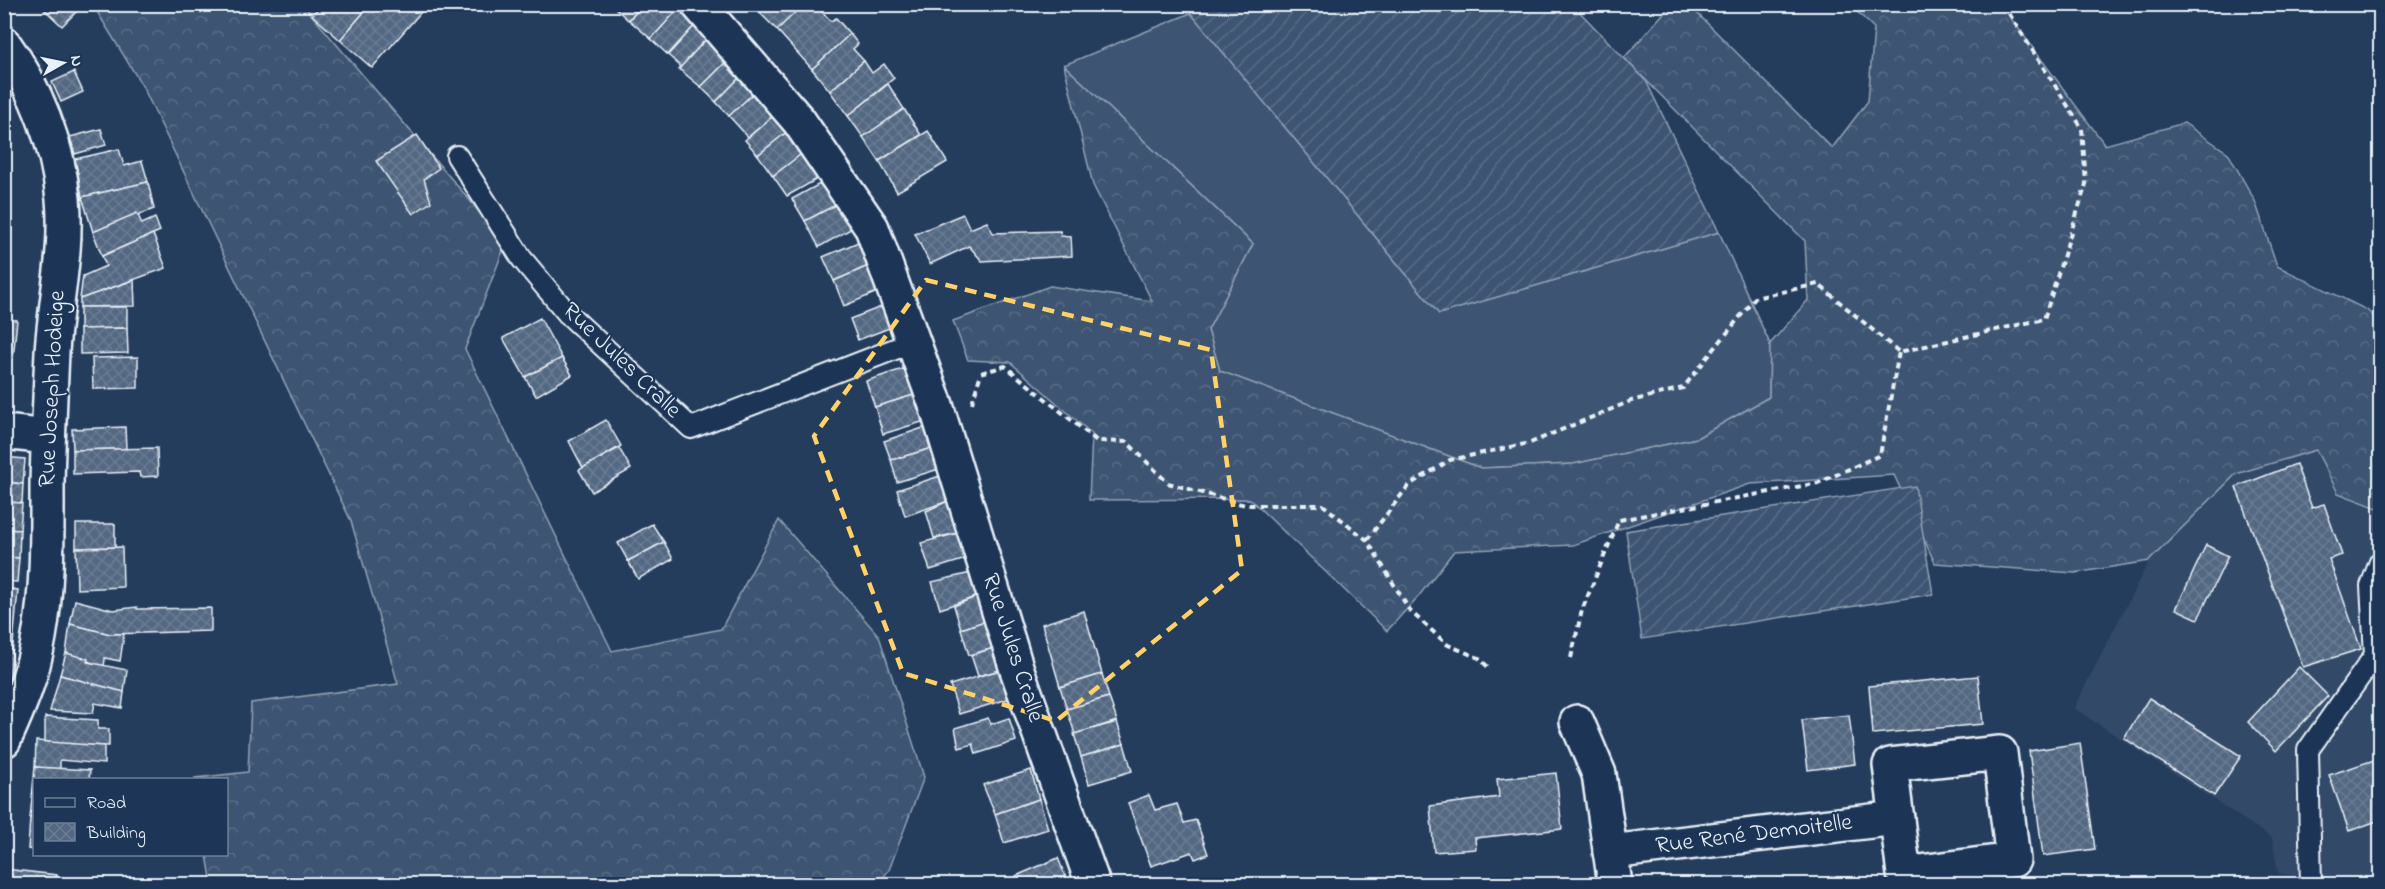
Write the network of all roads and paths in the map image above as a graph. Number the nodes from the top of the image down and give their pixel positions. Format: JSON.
{"nodes":[{"id":1,"x":698,"y":4,"type":"edge"},
{"id":2,"x":2003,"y":4,"type":"edge"},
{"id":3,"x":4,"y":44,"type":"edge"},
{"id":4,"x":457,"y":156,"type":"dead end"},
{"id":5,"x":913,"y":342,"type":"junction"},
{"id":6,"x":1899,"y":352,"type":"junction"},
{"id":7,"x":941,"y":422,"type":"junction"},
{"id":8,"x":4,"y":432,"type":"edge"},
{"id":9,"x":48,"y":437,"type":"junction"},
{"id":10,"x":1366,"y":540,"type":"junction"},
{"id":11,"x":2380,"y":562,"type":"edge"},
{"id":12,"x":1571,"y":658,"type":"dead end"},
{"id":13,"x":1489,"y":668,"type":"dead end"},
{"id":14,"x":1577,"y":722,"type":"dead end"},
{"id":15,"x":4,"y":740,"type":"edge"},
{"id":16,"x":1897,"y":818,"type":"junction"},
{"id":17,"x":1610,"y":852,"type":"junction"},
{"id":18,"x":1093,"y":885,"type":"edge"},
{"id":19,"x":1615,"y":885,"type":"edge"},
{"id":20,"x":2312,"y":885,"type":"edge"}],
"edges":[{"from":1,"to":5,"type":"street","name":"Rue Jules Cralle"},
{"from":2,"to":6,"type":"path"},
{"from":3,"to":9,"type":"street","name":"Rue Joseph Hodeige"},
{"from":4,"to":5,"type":"lane","name":"Rue Jules Cralle"},
{"from":5,"to":7,"type":"street","name":"Rue Jules Cralle"},
{"from":6,"to":10,"type":"path"},
{"from":6,"to":12,"type":"path"},
{"from":7,"to":10,"type":"path"},
{"from":7,"to":18,"type":"street","name":"Rue Jules Cralle"},
{"from":8,"to":9,"type":"street"},
{"from":9,"to":15,"type":"street","name":"Rue Joseph Hodeige"},
{"from":10,"to":13,"type":"path"},
{"from":11,"to":20,"type":"lane"},
{"from":14,"to":17,"type":"street"},
{"from":16,"to":16,"type":"street"},
{"from":16,"to":17,"type":"street","name":"Rue René Demoitelle"},
{"from":17,"to":19,"type":"street"}]}
